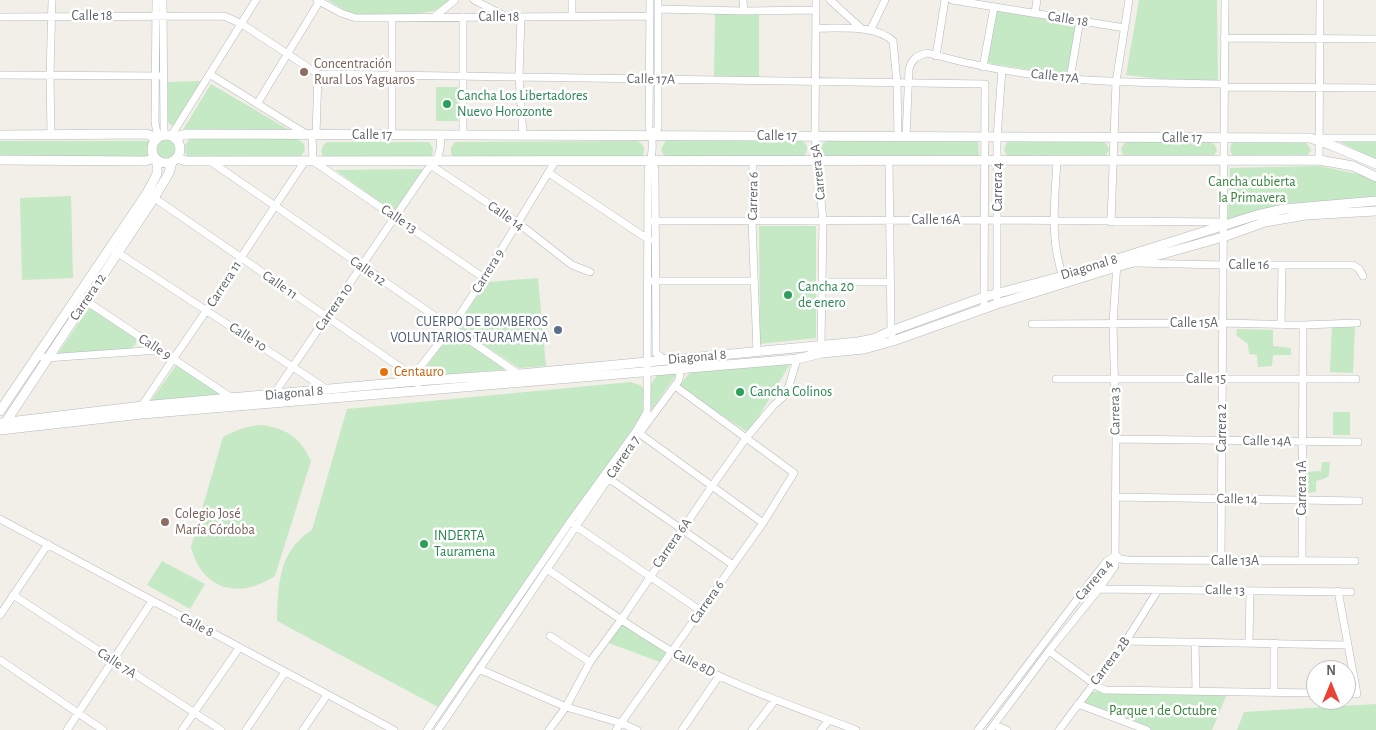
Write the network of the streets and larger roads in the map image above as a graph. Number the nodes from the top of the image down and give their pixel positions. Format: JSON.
{"nodes":[{"id":1,"x":52,"y":0,"type":"edge"},
{"id":2,"x":156,"y":0,"type":"edge"},
{"id":3,"x":163,"y":0,"type":"edge"},
{"id":4,"x":256,"y":0,"type":"edge"},
{"id":5,"x":455,"y":0,"type":"edge"},
{"id":6,"x":474,"y":0,"type":"edge"},
{"id":7,"x":572,"y":0,"type":"edge"},
{"id":8,"x":650,"y":0,"type":"edge"},
{"id":9,"x":658,"y":0,"type":"edge"},
{"id":10,"x":743,"y":0,"type":"edge"},
{"id":11,"x":816,"y":0,"type":"edge"},
{"id":12,"x":885,"y":0,"type":"edge"},
{"id":13,"x":945,"y":0,"type":"edge"},
{"id":14,"x":952,"y":0,"type":"edge"},
{"id":15,"x":1037,"y":0,"type":"edge"},
{"id":16,"x":1129,"y":0,"type":"edge"},
{"id":17,"x":1225,"y":0,"type":"edge"},
{"id":18,"x":1320,"y":0,"type":"edge"},
{"id":19,"x":318,"y":1,"type":"edge"},
{"id":20,"x":833,"y":1,"type":"edge"},
{"id":21,"x":994,"y":7,"type":"junction"},
{"id":22,"x":658,"y":9,"type":"junction"},
{"id":23,"x":744,"y":10,"type":"junction"},
{"id":24,"x":816,"y":10,"type":"junction"},
{"id":25,"x":1035,"y":13,"type":"junction"},
{"id":26,"x":52,"y":16,"type":"junction"},
{"id":27,"x":160,"y":16,"type":"junction"},
{"id":28,"x":572,"y":16,"type":"junction"},
{"id":29,"x":650,"y":16,"type":"junction"},
{"id":30,"x":0,"y":17,"type":"edge"},
{"id":31,"x":434,"y":17,"type":"junction"},
{"id":32,"x":463,"y":17,"type":"junction"},
{"id":33,"x":506,"y":17,"type":"junction"},
{"id":34,"x":521,"y":17,"type":"junction"},
{"id":35,"x":392,"y":18,"type":"junction"},
{"id":36,"x":1080,"y":20,"type":"junction"},
{"id":37,"x":242,"y":24,"type":"junction"},
{"id":38,"x":816,"y":28,"type":"junction"},
{"id":39,"x":1125,"y":28,"type":"junction"},
{"id":40,"x":862,"y":29,"type":"junction"},
{"id":41,"x":871,"y":29,"type":"junction"},
{"id":42,"x":1224,"y":38,"type":"junction"},
{"id":43,"x":1320,"y":38,"type":"junction"},
{"id":44,"x":1376,"y":39,"type":"edge"},
{"id":45,"x":288,"y":53,"type":"junction"},
{"id":46,"x":936,"y":56,"type":"junction"},
{"id":47,"x":983,"y":67,"type":"junction"},
{"id":48,"x":1002,"y":70,"type":"junction"},
{"id":49,"x":318,"y":74,"type":"junction"},
{"id":50,"x":0,"y":75,"type":"edge"},
{"id":51,"x":50,"y":75,"type":"junction"},
{"id":52,"x":156,"y":75,"type":"junction"},
{"id":53,"x":211,"y":75,"type":"junction"},
{"id":54,"x":392,"y":75,"type":"junction"},
{"id":55,"x":164,"y":76,"type":"junction"},
{"id":56,"x":463,"y":76,"type":"junction"},
{"id":57,"x":519,"y":77,"type":"junction"},
{"id":58,"x":648,"y":79,"type":"junction"},
{"id":59,"x":658,"y":79,"type":"junction"},
{"id":60,"x":1070,"y":79,"type":"junction"},
{"id":61,"x":815,"y":82,"type":"junction"},
{"id":62,"x":1116,"y":82,"type":"junction"},
{"id":63,"x":898,"y":83,"type":"junction"},
{"id":64,"x":907,"y":83,"type":"junction"},
{"id":65,"x":1224,"y":85,"type":"junction"},
{"id":66,"x":1319,"y":88,"type":"junction"},
{"id":67,"x":1376,"y":88,"type":"edge"},
{"id":68,"x":257,"y":104,"type":"junction"},
{"id":69,"x":0,"y":135,"type":"edge"},
{"id":70,"x":51,"y":135,"type":"junction"},
{"id":71,"x":311,"y":135,"type":"junction"},
{"id":72,"x":392,"y":135,"type":"junction"},
{"id":73,"x":440,"y":135,"type":"junction"},
{"id":74,"x":463,"y":135,"type":"junction"},
{"id":75,"x":523,"y":135,"type":"junction"},
{"id":76,"x":652,"y":135,"type":"junction"},
{"id":77,"x":815,"y":136,"type":"junction"},
{"id":78,"x":902,"y":136,"type":"junction"},
{"id":79,"x":984,"y":137,"type":"junction"},
{"id":80,"x":998,"y":137,"type":"junction"},
{"id":81,"x":164,"y":138,"type":"junction"},
{"id":82,"x":1114,"y":138,"type":"junction"},
{"id":83,"x":1224,"y":138,"type":"junction"},
{"id":84,"x":1376,"y":138,"type":"edge"},
{"id":85,"x":1319,"y":139,"type":"junction"},
{"id":86,"x":156,"y":159,"type":"junction"},
{"id":87,"x":0,"y":160,"type":"edge"},
{"id":88,"x":175,"y":160,"type":"junction"},
{"id":89,"x":556,"y":160,"type":"junction"},
{"id":90,"x":652,"y":160,"type":"junction"},
{"id":91,"x":753,"y":160,"type":"junction"},
{"id":92,"x":817,"y":160,"type":"junction"},
{"id":93,"x":889,"y":160,"type":"junction"},
{"id":94,"x":984,"y":160,"type":"junction"},
{"id":95,"x":998,"y":160,"type":"junction"},
{"id":96,"x":1057,"y":160,"type":"junction"},
{"id":97,"x":1114,"y":160,"type":"junction"},
{"id":98,"x":1224,"y":160,"type":"junction"},
{"id":99,"x":1319,"y":160,"type":"junction"},
{"id":100,"x":210,"y":161,"type":"junction"},
{"id":101,"x":309,"y":161,"type":"junction"},
{"id":102,"x":434,"y":163,"type":"junction"},
{"id":103,"x":1376,"y":164,"type":"edge"},
{"id":104,"x":549,"y":173,"type":"junction"},
{"id":105,"x":1376,"y":177,"type":"edge"},
{"id":106,"x":151,"y":196,"type":"junction"},
{"id":107,"x":1376,"y":201,"type":"edge"},
{"id":108,"x":274,"y":205,"type":"junction"},
{"id":109,"x":1376,"y":211,"type":"edge"},
{"id":110,"x":396,"y":217,"type":"junction"},
{"id":111,"x":890,"y":220,"type":"junction"},
{"id":112,"x":984,"y":220,"type":"junction"},
{"id":113,"x":998,"y":220,"type":"junction"},
{"id":114,"x":752,"y":221,"type":"junction"},
{"id":115,"x":823,"y":221,"type":"junction"},
{"id":116,"x":1055,"y":221,"type":"junction"},
{"id":117,"x":652,"y":222,"type":"junction"},
{"id":118,"x":1111,"y":222,"type":"junction"},
{"id":119,"x":518,"y":223,"type":"junction"},
{"id":120,"x":1223,"y":223,"type":"junction"},
{"id":121,"x":1223,"y":237,"type":"junction"},
{"id":122,"x":649,"y":240,"type":"junction"},
{"id":123,"x":114,"y":250,"type":"junction"},
{"id":124,"x":241,"y":258,"type":"junction"},
{"id":125,"x":1117,"y":262,"type":"junction"},
{"id":126,"x":1129,"y":263,"type":"junction"},
{"id":127,"x":1223,"y":266,"type":"junction"},
{"id":128,"x":1282,"y":266,"type":"junction"},
{"id":129,"x":362,"y":267,"type":"junction"},
{"id":130,"x":590,"y":272,"type":"dead end"},
{"id":131,"x":1363,"y":276,"type":"dead end"},
{"id":132,"x":484,"y":278,"type":"junction"},
{"id":133,"x":1065,"y":280,"type":"junction"},
{"id":134,"x":652,"y":281,"type":"junction"},
{"id":135,"x":754,"y":281,"type":"junction"},
{"id":136,"x":822,"y":282,"type":"junction"},
{"id":137,"x":890,"y":282,"type":"junction"},
{"id":138,"x":997,"y":293,"type":"junction"},
{"id":139,"x":984,"y":297,"type":"junction"},
{"id":140,"x":82,"y":299,"type":"junction"},
{"id":141,"x":997,"y":304,"type":"junction"},
{"id":142,"x":984,"y":309,"type":"junction"},
{"id":143,"x":206,"y":310,"type":"junction"},
{"id":144,"x":327,"y":317,"type":"junction"},
{"id":145,"x":1223,"y":322,"type":"junction"},
{"id":146,"x":1113,"y":323,"type":"junction"},
{"id":147,"x":1357,"y":323,"type":"dead end"},
{"id":148,"x":1032,"y":324,"type":"dead end"},
{"id":149,"x":1281,"y":325,"type":"junction"},
{"id":150,"x":1303,"y":325,"type":"junction"},
{"id":151,"x":451,"y":328,"type":"junction"},
{"id":152,"x":891,"y":331,"type":"junction"},
{"id":153,"x":138,"y":336,"type":"junction"},
{"id":154,"x":893,"y":341,"type":"junction"},
{"id":155,"x":821,"y":345,"type":"junction"},
{"id":156,"x":158,"y":350,"type":"junction"},
{"id":157,"x":130,"y":352,"type":"junction"},
{"id":158,"x":757,"y":352,"type":"junction"},
{"id":159,"x":42,"y":357,"type":"junction"},
{"id":160,"x":172,"y":359,"type":"junction"},
{"id":161,"x":668,"y":359,"type":"junction"},
{"id":162,"x":797,"y":359,"type":"junction"},
{"id":163,"x":647,"y":366,"type":"junction"},
{"id":164,"x":293,"y":367,"type":"junction"},
{"id":165,"x":679,"y":368,"type":"junction"},
{"id":166,"x":520,"y":378,"type":"junction"},
{"id":167,"x":1056,"y":379,"type":"dead end"},
{"id":168,"x":1114,"y":379,"type":"junction"},
{"id":169,"x":1222,"y":379,"type":"junction"},
{"id":170,"x":1302,"y":379,"type":"junction"},
{"id":171,"x":1356,"y":379,"type":"dead end"},
{"id":172,"x":417,"y":383,"type":"junction"},
{"id":173,"x":674,"y":386,"type":"junction"},
{"id":174,"x":328,"y":394,"type":"junction"},
{"id":175,"x":232,"y":398,"type":"junction"},
{"id":176,"x":274,"y":399,"type":"junction"},
{"id":177,"x":142,"y":410,"type":"junction"},
{"id":178,"x":0,"y":411,"type":"edge"},
{"id":179,"x":1,"y":426,"type":"edge"},
{"id":180,"x":638,"y":432,"type":"junction"},
{"id":181,"x":746,"y":438,"type":"junction"},
{"id":182,"x":1116,"y":439,"type":"junction"},
{"id":183,"x":1222,"y":440,"type":"junction"},
{"id":184,"x":1302,"y":441,"type":"junction"},
{"id":185,"x":1358,"y":442,"type":"dead end"},
{"id":186,"x":608,"y":478,"type":"junction"},
{"id":187,"x":712,"y":486,"type":"junction"},
{"id":188,"x":1115,"y":496,"type":"junction"},
{"id":189,"x":1222,"y":498,"type":"junction"},
{"id":190,"x":1302,"y":500,"type":"junction"},
{"id":191,"x":1359,"y":500,"type":"dead end"},
{"id":192,"x":0,"y":518,"type":"edge"},
{"id":193,"x":570,"y":522,"type":"junction"},
{"id":194,"x":763,"y":523,"type":"junction"},
{"id":195,"x":577,"y":527,"type":"junction"},
{"id":196,"x":682,"y":530,"type":"junction"},
{"id":197,"x":48,"y":544,"type":"junction"},
{"id":198,"x":1116,"y":556,"type":"junction"},
{"id":199,"x":1221,"y":561,"type":"junction"},
{"id":200,"x":1302,"y":561,"type":"junction"},
{"id":201,"x":1355,"y":561,"type":"dead end"},
{"id":202,"x":733,"y":565,"type":"junction"},
{"id":203,"x":547,"y":569,"type":"junction"},
{"id":204,"x":650,"y":576,"type":"junction"},
{"id":205,"x":1099,"y":589,"type":"junction"},
{"id":206,"x":1158,"y":590,"type":"junction"},
{"id":207,"x":1250,"y":590,"type":"junction"},
{"id":208,"x":1338,"y":591,"type":"junction"},
{"id":209,"x":1351,"y":592,"type":"dead end"},
{"id":210,"x":13,"y":594,"type":"junction"},
{"id":211,"x":152,"y":601,"type":"junction"},
{"id":212,"x":701,"y":611,"type":"junction"},
{"id":213,"x":0,"y":615,"type":"edge"},
{"id":214,"x":621,"y":620,"type":"junction"},
{"id":215,"x":550,"y":636,"type":"dead end"},
{"id":216,"x":1126,"y":641,"type":"junction"},
{"id":217,"x":1195,"y":642,"type":"junction"},
{"id":218,"x":1249,"y":643,"type":"junction"},
{"id":219,"x":1274,"y":643,"type":"junction"},
{"id":220,"x":1347,"y":645,"type":"junction"},
{"id":221,"x":239,"y":648,"type":"junction"},
{"id":222,"x":1049,"y":651,"type":"junction"},
{"id":223,"x":672,"y":652,"type":"junction"},
{"id":224,"x":0,"y":660,"type":"edge"},
{"id":225,"x":113,"y":660,"type":"junction"},
{"id":226,"x":1350,"y":660,"type":"edge"},
{"id":227,"x":590,"y":662,"type":"junction"},
{"id":228,"x":479,"y":669,"type":"junction"},
{"id":229,"x":284,"y":672,"type":"junction"},
{"id":230,"x":719,"y":676,"type":"junction"},
{"id":231,"x":1093,"y":682,"type":"junction"},
{"id":232,"x":1196,"y":691,"type":"junction"},
{"id":233,"x":1274,"y":692,"type":"junction"},
{"id":234,"x":1306,"y":693,"type":"edge"},
{"id":235,"x":326,"y":695,"type":"junction"},
{"id":236,"x":776,"y":700,"type":"junction"},
{"id":237,"x":1078,"y":704,"type":"junction"},
{"id":238,"x":566,"y":707,"type":"junction"},
{"id":239,"x":79,"y":713,"type":"junction"},
{"id":240,"x":194,"y":713,"type":"junction"},
{"id":241,"x":829,"y":720,"type":"junction"},
{"id":242,"x":621,"y":723,"type":"junction"},
{"id":243,"x":992,"y":728,"type":"edge"},
{"id":244,"x":1143,"y":729,"type":"edge"},
{"id":245,"x":67,"y":730,"type":"edge"},
{"id":246,"x":103,"y":730,"type":"edge"},
{"id":247,"x":182,"y":730,"type":"edge"},
{"id":248,"x":221,"y":730,"type":"edge"},
{"id":249,"x":246,"y":730,"type":"edge"},
{"id":250,"x":303,"y":730,"type":"edge"},
{"id":251,"x":394,"y":730,"type":"edge"},
{"id":252,"x":427,"y":730,"type":"edge"},
{"id":253,"x":438,"y":730,"type":"edge"},
{"id":254,"x":549,"y":730,"type":"edge"},
{"id":255,"x":616,"y":730,"type":"edge"},
{"id":256,"x":637,"y":730,"type":"edge"},
{"id":257,"x":682,"y":730,"type":"edge"},
{"id":258,"x":752,"y":730,"type":"edge"},
{"id":259,"x":821,"y":730,"type":"edge"},
{"id":260,"x":856,"y":730,"type":"edge"},
{"id":261,"x":978,"y":730,"type":"edge"},
{"id":262,"x":1007,"y":730,"type":"edge"},
{"id":263,"x":1059,"y":730,"type":"edge"}],
"edges":[{"from":1,"to":26,"type":"street"},
{"from":2,"to":27,"type":"street"},
{"from":3,"to":27,"type":"street"},
{"from":4,"to":37,"type":"street"},
{"from":5,"to":31,"type":"street"},
{"from":6,"to":33,"type":"street"},
{"from":7,"to":28,"type":"street"},
{"from":8,"to":29,"type":"street","name":"Carrera 7"},
{"from":9,"to":22,"type":"street","name":"Carrera 7"},
{"from":10,"to":23,"type":"street"},
{"from":11,"to":24,"type":"street","name":"Carrera 5A"},
{"from":12,"to":41,"type":"street"},
{"from":13,"to":46,"type":"street"},
{"from":14,"to":21,"type":"street","name":"Calle 18"},
{"from":15,"to":25,"type":"street"},
{"from":16,"to":39,"type":"street"},
{"from":17,"to":42,"type":"street"},
{"from":18,"to":43,"type":"street"},
{"from":19,"to":35,"type":"street","name":"Calle 18"},
{"from":19,"to":45,"type":"street"},
{"from":20,"to":40,"type":"street"},
{"from":21,"to":25,"type":"street","name":"Calle 18"},
{"from":21,"to":47,"type":"street"},
{"from":22,"to":23,"type":"street"},
{"from":22,"to":59,"type":"street","name":"Carrera 7"},
{"from":23,"to":24,"type":"street"},
{"from":24,"to":38,"type":"street","name":"Carrera 5A"},
{"from":25,"to":36,"type":"street","name":"Calle 18"},
{"from":26,"to":27,"type":"street","name":"Calle 18"},
{"from":26,"to":30,"type":"street","name":"Calle 18"},
{"from":26,"to":51,"type":"street"},
{"from":27,"to":37,"type":"street","name":"Calle 18"},
{"from":27,"to":52,"type":"street"},
{"from":27,"to":55,"type":"street"},
{"from":28,"to":29,"type":"street","name":"Calle 18"},
{"from":28,"to":34,"type":"street","name":"Calle 18"},
{"from":29,"to":58,"type":"street","name":"Carrera 7"},
{"from":31,"to":32,"type":"street","name":"Calle 18"},
{"from":31,"to":35,"type":"street","name":"Calle 18"},
{"from":32,"to":33,"type":"street","name":"Calle 18"},
{"from":32,"to":56,"type":"street"},
{"from":33,"to":34,"type":"street","name":"Calle 18"},
{"from":34,"to":57,"type":"street"},
{"from":35,"to":54,"type":"street"},
{"from":36,"to":39,"type":"street","name":"Calle 18"},
{"from":36,"to":60,"type":"street"},
{"from":37,"to":45,"type":"street","name":"Calle 18"},
{"from":37,"to":53,"type":"street"},
{"from":38,"to":40,"type":"street"},
{"from":38,"to":61,"type":"street","name":"Carrera 5A"},
{"from":39,"to":62,"type":"street"},
{"from":40,"to":41,"type":"street"},
{"from":41,"to":63,"type":"street"},
{"from":42,"to":43,"type":"street"},
{"from":42,"to":65,"type":"street"},
{"from":43,"to":44,"type":"street"},
{"from":43,"to":66,"type":"street"},
{"from":45,"to":49,"type":"street","name":"Calle 18"},
{"from":45,"to":68,"type":"street"},
{"from":46,"to":47,"type":"street","name":"Calle 17A"},
{"from":46,"to":64,"type":"street"},
{"from":47,"to":48,"type":"street","name":"Calle 17A"},
{"from":48,"to":60,"type":"street","name":"Calle 17A"},
{"from":48,"to":80,"type":"street","name":"Carrera 4"},
{"from":49,"to":54,"type":"street","name":"Calle 17A"},
{"from":49,"to":71,"type":"street"},
{"from":50,"to":51,"type":"street"},
{"from":51,"to":52,"type":"street"},
{"from":51,"to":70,"type":"street"},
{"from":52,"to":55,"type":"street"},
{"from":52,"to":81,"type":"street"},
{"from":53,"to":68,"type":"street"},
{"from":53,"to":81,"type":"street"},
{"from":54,"to":56,"type":"street","name":"Calle 17A"},
{"from":54,"to":72,"type":"street"},
{"from":55,"to":81,"type":"street"},
{"from":56,"to":57,"type":"street","name":"Calle 17A"},
{"from":56,"to":74,"type":"street"},
{"from":57,"to":58,"type":"street","name":"Calle 17A"},
{"from":57,"to":75,"type":"street"},
{"from":58,"to":59,"type":"street","name":"Calle 17A"},
{"from":58,"to":76,"type":"street","name":"Carrera 7"},
{"from":59,"to":61,"type":"street","name":"Calle 17A"},
{"from":59,"to":76,"type":"street","name":"Carrera 7"},
{"from":60,"to":62,"type":"street","name":"Calle 17A"},
{"from":61,"to":63,"type":"street","name":"Calle 17A"},
{"from":61,"to":77,"type":"street","name":"Carrera 5A"},
{"from":62,"to":65,"type":"street","name":"Calle 17A"},
{"from":62,"to":82,"type":"street"},
{"from":63,"to":64,"type":"street","name":"Calle 17A"},
{"from":63,"to":78,"type":"street"},
{"from":64,"to":78,"type":"street"},
{"from":64,"to":79,"type":"street","name":"Calle 17A"},
{"from":65,"to":66,"type":"street"},
{"from":65,"to":83,"type":"street"},
{"from":66,"to":67,"type":"street"},
{"from":66,"to":85,"type":"street"},
{"from":68,"to":71,"type":"street"},
{"from":69,"to":70,"type":"street","name":"Calle 17"},
{"from":70,"to":81,"type":"street","name":"Calle 17"},
{"from":71,"to":72,"type":"street","name":"Calle 17"},
{"from":71,"to":81,"type":"street","name":"Calle 17"},
{"from":71,"to":101,"type":"street"},
{"from":72,"to":73,"type":"street","name":"Calle 17"},
{"from":73,"to":74,"type":"street","name":"Calle 17"},
{"from":73,"to":102,"type":"street","name":"Carrera 10"},
{"from":74,"to":75,"type":"street","name":"Calle 17"},
{"from":75,"to":76,"type":"street","name":"Calle 17"},
{"from":76,"to":77,"type":"street","name":"Calle 17"},
{"from":76,"to":90,"type":"street","name":"Carrera 7"},
{"from":77,"to":78,"type":"street","name":"Calle 17"},
{"from":77,"to":92,"type":"street","name":"Carrera 5A"},
{"from":78,"to":79,"type":"street","name":"Calle 17"},
{"from":79,"to":80,"type":"street","name":"Calle 17"},
{"from":79,"to":94,"type":"street"},
{"from":80,"to":82,"type":"street","name":"Calle 17"},
{"from":80,"to":95,"type":"street","name":"Carrera 4"},
{"from":81,"to":86,"type":"street"},
{"from":81,"to":88,"type":"street"},
{"from":82,"to":83,"type":"street","name":"Calle 17"},
{"from":82,"to":97,"type":"street"},
{"from":83,"to":85,"type":"street","name":"Calle 17"},
{"from":83,"to":98,"type":"street"},
{"from":84,"to":85,"type":"street"},
{"from":85,"to":99,"type":"street"},
{"from":85,"to":103,"type":"street","name":"Calle 17"},
{"from":86,"to":87,"type":"street"},
{"from":86,"to":88,"type":"street"},
{"from":86,"to":106,"type":"street","name":"Carrera 12"},
{"from":88,"to":100,"type":"street","name":"Calle 17"},
{"from":88,"to":106,"type":"street","name":"Carrera 12"},
{"from":89,"to":90,"type":"street","name":"Calle 17"},
{"from":89,"to":102,"type":"street","name":"Calle 17"},
{"from":89,"to":104,"type":"street","name":"Carrera 9"},
{"from":90,"to":91,"type":"street","name":"Calle 17"},
{"from":90,"to":117,"type":"street","name":"Carrera 7"},
{"from":91,"to":92,"type":"street","name":"Calle 17"},
{"from":91,"to":114,"type":"street","name":"Carrera 6"},
{"from":92,"to":93,"type":"street","name":"Calle 17"},
{"from":92,"to":115,"type":"street","name":"Carrera 5A"},
{"from":93,"to":94,"type":"street","name":"Calle 17"},
{"from":93,"to":111,"type":"street"},
{"from":94,"to":95,"type":"street","name":"Calle 17"},
{"from":94,"to":112,"type":"street"},
{"from":95,"to":96,"type":"street","name":"Calle 17"},
{"from":95,"to":113,"type":"street","name":"Carrera 4"},
{"from":96,"to":97,"type":"street","name":"Calle 17"},
{"from":96,"to":116,"type":"street"},
{"from":97,"to":98,"type":"street","name":"Calle 17"},
{"from":97,"to":118,"type":"street"},
{"from":98,"to":99,"type":"street","name":"Calle 17"},
{"from":98,"to":120,"type":"street"},
{"from":99,"to":105,"type":"street","name":"Calle 17"},
{"from":100,"to":101,"type":"street","name":"Calle 17"},
{"from":100,"to":108,"type":"street","name":"Calle 12"},
{"from":101,"to":102,"type":"street","name":"Calle 17"},
{"from":101,"to":108,"type":"street","name":"Carrera 11"},
{"from":101,"to":110,"type":"street","name":"Calle 13"},
{"from":102,"to":110,"type":"street","name":"Carrera 10"},
{"from":102,"to":119,"type":"street","name":"Calle 14"},
{"from":104,"to":119,"type":"street","name":"Carrera 9"},
{"from":104,"to":122,"type":"street"},
{"from":106,"to":123,"type":"street","name":"Carrera 12"},
{"from":106,"to":124,"type":"street","name":"Calle 11"},
{"from":107,"to":120,"type":"street","name":"Diagonal 8"},
{"from":108,"to":124,"type":"street","name":"Carrera 11"},
{"from":108,"to":129,"type":"street","name":"Calle 12"},
{"from":109,"to":121,"type":"street","name":"Diagonal 8"},
{"from":110,"to":129,"type":"street","name":"Carrera 10"},
{"from":110,"to":132,"type":"street","name":"Calle 13"},
{"from":111,"to":112,"type":"street","name":"Calle 16A"},
{"from":111,"to":115,"type":"street","name":"Calle 16A"},
{"from":111,"to":137,"type":"street"},
{"from":112,"to":113,"type":"street","name":"Calle 16A"},
{"from":112,"to":139,"type":"street"},
{"from":113,"to":116,"type":"street","name":"Calle 16A"},
{"from":113,"to":138,"type":"street","name":"Carrera 4"},
{"from":114,"to":115,"type":"street","name":"Calle 16A"},
{"from":114,"to":117,"type":"street","name":"Calle 16A"},
{"from":114,"to":135,"type":"street","name":"Carrera 6"},
{"from":115,"to":136,"type":"street","name":"Carrera 5A"},
{"from":116,"to":118,"type":"street","name":"Calle 16A"},
{"from":116,"to":133,"type":"street"},
{"from":117,"to":122,"type":"street","name":"Carrera 7"},
{"from":117,"to":134,"type":"street","name":"Carrera 7"},
{"from":118,"to":120,"type":"street","name":"Calle 16A"},
{"from":119,"to":130,"type":"street","name":"Calle 14"},
{"from":119,"to":132,"type":"street","name":"Carrera 9"},
{"from":120,"to":121,"type":"street","name":"Carrera 2"},
{"from":120,"to":125,"type":"street","name":"Diagonal 8"},
{"from":121,"to":126,"type":"street","name":"Diagonal 8"},
{"from":121,"to":127,"type":"street","name":"Carrera 2"},
{"from":122,"to":134,"type":"street","name":"Carrera 7"},
{"from":123,"to":140,"type":"street","name":"Carrera 12"},
{"from":123,"to":143,"type":"street","name":"Calle 10"},
{"from":124,"to":143,"type":"street","name":"Carrera 11"},
{"from":124,"to":144,"type":"street","name":"Calle 11"},
{"from":125,"to":126,"type":"street","name":"Diagonal 8"},
{"from":125,"to":133,"type":"street","name":"Diagonal 8"},
{"from":125,"to":146,"type":"street","name":"Carrera 3"},
{"from":126,"to":127,"type":"street","name":"Calle 16"},
{"from":127,"to":128,"type":"street","name":"Calle 16"},
{"from":127,"to":145,"type":"street","name":"Carrera 2"},
{"from":128,"to":131,"type":"street","name":"Calle 16"},
{"from":128,"to":149,"type":"street"},
{"from":129,"to":144,"type":"street","name":"Carrera 10"},
{"from":129,"to":151,"type":"street","name":"Calle 12"},
{"from":132,"to":151,"type":"street","name":"Carrera 9"},
{"from":133,"to":138,"type":"street","name":"Diagonal 8"},
{"from":133,"to":141,"type":"street","name":"Diagonal 8"},
{"from":134,"to":135,"type":"street"},
{"from":134,"to":161,"type":"street","name":"Carrera 7"},
{"from":134,"to":163,"type":"street","name":"Carrera 7"},
{"from":135,"to":158,"type":"street","name":"Carrera 6"},
{"from":136,"to":137,"type":"street"},
{"from":136,"to":155,"type":"street","name":"Carrera 5A"},
{"from":137,"to":152,"type":"street"},
{"from":138,"to":139,"type":"street","name":"Diagonal 8"},
{"from":138,"to":141,"type":"street","name":"Carrera 4"},
{"from":139,"to":142,"type":"street"},
{"from":139,"to":152,"type":"street","name":"Diagonal 8"},
{"from":140,"to":153,"type":"street","name":"Calle 9"},
{"from":140,"to":159,"type":"street","name":"Carrera 12"},
{"from":141,"to":142,"type":"street","name":"Diagonal 8"},
{"from":142,"to":154,"type":"street","name":"Diagonal 8"},
{"from":143,"to":160,"type":"street","name":"Carrera 11"},
{"from":143,"to":164,"type":"street","name":"Calle 10"},
{"from":144,"to":164,"type":"street","name":"Carrera 10"},
{"from":144,"to":172,"type":"street","name":"Calle 11"},
{"from":145,"to":146,"type":"street","name":"Calle 15A"},
{"from":145,"to":149,"type":"street","name":"Calle 15A"},
{"from":145,"to":169,"type":"street","name":"Carrera 2"},
{"from":146,"to":148,"type":"street","name":"Calle 15A"},
{"from":146,"to":168,"type":"street","name":"Carrera 3"},
{"from":147,"to":150,"type":"street","name":"Calle 15A"},
{"from":149,"to":150,"type":"street","name":"Calle 15A"},
{"from":150,"to":170,"type":"street","name":"Carrera 1A"},
{"from":151,"to":166,"type":"street","name":"Calle 12"},
{"from":151,"to":172,"type":"street","name":"Carrera 9"},
{"from":152,"to":154,"type":"street"},
{"from":152,"to":155,"type":"street","name":"Diagonal 8"},
{"from":153,"to":156,"type":"street","name":"Calle 9"},
{"from":153,"to":157,"type":"street"},
{"from":154,"to":162,"type":"street","name":"Diagonal 8"},
{"from":155,"to":158,"type":"street","name":"Diagonal 8"},
{"from":156,"to":157,"type":"street"},
{"from":156,"to":160,"type":"street","name":"Calle 9"},
{"from":157,"to":159,"type":"street"},
{"from":158,"to":161,"type":"street","name":"Diagonal 8"},
{"from":159,"to":178,"type":"street","name":"Carrera 12"},
{"from":159,"to":179,"type":"street","name":"Carrera 12"},
{"from":160,"to":175,"type":"street","name":"Calle 9"},
{"from":160,"to":177,"type":"street","name":"Carrera 11"},
{"from":161,"to":163,"type":"street","name":"Diagonal 8"},
{"from":161,"to":165,"type":"street","name":"Carrera 7"},
{"from":162,"to":165,"type":"street","name":"Diagonal 8"},
{"from":162,"to":181,"type":"street","name":"Carrera 6A"},
{"from":163,"to":165,"type":"street","name":"Diagonal 8"},
{"from":163,"to":166,"type":"street","name":"Diagonal 8"},
{"from":163,"to":180,"type":"street","name":"Carrera 7"},
{"from":164,"to":174,"type":"street","name":"Calle 10"},
{"from":164,"to":176,"type":"street","name":"Carrera 10"},
{"from":165,"to":173,"type":"street","name":"Carrera 7"},
{"from":166,"to":172,"type":"street","name":"Diagonal 8"},
{"from":167,"to":168,"type":"street","name":"Calle 15"},
{"from":168,"to":169,"type":"street","name":"Calle 15"},
{"from":168,"to":182,"type":"street","name":"Carrera 3"},
{"from":169,"to":170,"type":"street","name":"Calle 15"},
{"from":169,"to":183,"type":"street","name":"Carrera 2"},
{"from":170,"to":171,"type":"street","name":"Calle 15"},
{"from":170,"to":184,"type":"street","name":"Carrera 1A"},
{"from":172,"to":174,"type":"street","name":"Diagonal 8"},
{"from":173,"to":180,"type":"street","name":"Carrera 7"},
{"from":173,"to":181,"type":"street"},
{"from":174,"to":176,"type":"street","name":"Diagonal 8"},
{"from":175,"to":176,"type":"street","name":"Diagonal 8"},
{"from":175,"to":177,"type":"street","name":"Diagonal 8"},
{"from":176,"to":177,"type":"street","name":"Diagonal 8"},
{"from":177,"to":179,"type":"street","name":"Diagonal 8"},
{"from":180,"to":186,"type":"street","name":"Carrera 7"},
{"from":180,"to":187,"type":"street"},
{"from":180,"to":193,"type":"street","name":"Carrera 7"},
{"from":181,"to":187,"type":"street","name":"Carrera 6A"},
{"from":181,"to":194,"type":"street","name":"Carrera 6"},
{"from":182,"to":183,"type":"street","name":"Calle 14A"},
{"from":182,"to":188,"type":"street","name":"Carrera 3"},
{"from":183,"to":184,"type":"street","name":"Calle 14A"},
{"from":183,"to":189,"type":"street","name":"Carrera 2"},
{"from":184,"to":185,"type":"street","name":"Calle 14A"},
{"from":184,"to":190,"type":"street","name":"Carrera 1A"},
{"from":186,"to":195,"type":"street","name":"Carrera 7"},
{"from":186,"to":196,"type":"street"},
{"from":187,"to":194,"type":"street"},
{"from":187,"to":196,"type":"street","name":"Carrera 6A"},
{"from":188,"to":189,"type":"street","name":"Calle 14"},
{"from":188,"to":198,"type":"street","name":"Carrera 3"},
{"from":189,"to":190,"type":"street","name":"Calle 14"},
{"from":189,"to":199,"type":"street","name":"Carrera 2"},
{"from":190,"to":191,"type":"street","name":"Calle 14"},
{"from":190,"to":200,"type":"street","name":"Carrera 1A"},
{"from":192,"to":197,"type":"street","name":"Calle 8"},
{"from":193,"to":195,"type":"street"},
{"from":193,"to":252,"type":"street","name":"Carrera 7"},
{"from":194,"to":202,"type":"street","name":"Carrera 6"},
{"from":195,"to":203,"type":"street","name":"Carrera 7"},
{"from":195,"to":204,"type":"street"},
{"from":196,"to":202,"type":"street"},
{"from":196,"to":204,"type":"street","name":"Carrera 6A"},
{"from":197,"to":210,"type":"street"},
{"from":197,"to":211,"type":"street","name":"Calle 8"},
{"from":198,"to":199,"type":"street","name":"Calle 13A"},
{"from":198,"to":205,"type":"street","name":"Carrera 4"},
{"from":198,"to":261,"type":"street","name":"Carrera 4"},
{"from":199,"to":200,"type":"street","name":"Calle 13A"},
{"from":200,"to":201,"type":"street","name":"Calle 13A"},
{"from":202,"to":212,"type":"street","name":"Carrera 6"},
{"from":203,"to":214,"type":"street","name":"Calle 8D"},
{"from":203,"to":228,"type":"street","name":"Carrera 7"},
{"from":204,"to":212,"type":"street"},
{"from":204,"to":214,"type":"street","name":"Carrera 6A"},
{"from":205,"to":206,"type":"street","name":"Calle 13"},
{"from":205,"to":222,"type":"street","name":"Carrera 4"},
{"from":206,"to":207,"type":"street","name":"Calle 13"},
{"from":206,"to":216,"type":"street","name":"Carrera 2B"},
{"from":207,"to":208,"type":"street","name":"Calle 13"},
{"from":207,"to":218,"type":"street"},
{"from":208,"to":209,"type":"street","name":"Calle 13"},
{"from":208,"to":220,"type":"street"},
{"from":210,"to":213,"type":"street"},
{"from":210,"to":225,"type":"street","name":"Calle 7A"},
{"from":211,"to":221,"type":"street","name":"Calle 8"},
{"from":211,"to":225,"type":"street"},
{"from":212,"to":223,"type":"street","name":"Carrera 6"},
{"from":214,"to":223,"type":"street","name":"Calle 8D"},
{"from":214,"to":227,"type":"street","name":"Carrera 6A"},
{"from":215,"to":227,"type":"street"},
{"from":216,"to":217,"type":"street"},
{"from":216,"to":231,"type":"street","name":"Carrera 2B"},
{"from":217,"to":218,"type":"street"},
{"from":217,"to":232,"type":"street"},
{"from":218,"to":219,"type":"street"},
{"from":219,"to":220,"type":"street"},
{"from":219,"to":233,"type":"street"},
{"from":220,"to":226,"type":"street"},
{"from":221,"to":229,"type":"street","name":"Calle 8"},
{"from":221,"to":240,"type":"street"},
{"from":222,"to":231,"type":"street"},
{"from":222,"to":243,"type":"street","name":"Carrera 4"},
{"from":223,"to":230,"type":"street","name":"Calle 8D"},
{"from":223,"to":242,"type":"street","name":"Carrera 6"},
{"from":224,"to":239,"type":"street"},
{"from":225,"to":239,"type":"street"},
{"from":225,"to":240,"type":"street","name":"Calle 7A"},
{"from":227,"to":238,"type":"street","name":"Carrera 6A"},
{"from":228,"to":238,"type":"street"},
{"from":228,"to":253,"type":"street","name":"Carrera 7"},
{"from":229,"to":235,"type":"street","name":"Calle 8"},
{"from":229,"to":249,"type":"street"},
{"from":230,"to":236,"type":"street","name":"Calle 8D"},
{"from":230,"to":257,"type":"street"},
{"from":231,"to":232,"type":"street"},
{"from":231,"to":237,"type":"street","name":"Carrera 2B"},
{"from":232,"to":233,"type":"street"},
{"from":233,"to":234,"type":"street"},
{"from":235,"to":250,"type":"street"},
{"from":235,"to":251,"type":"street","name":"Calle 8"},
{"from":236,"to":241,"type":"street","name":"Calle 8D"},
{"from":236,"to":258,"type":"street"},
{"from":237,"to":244,"type":"street"},
{"from":237,"to":263,"type":"street","name":"Carrera 2B"},
{"from":238,"to":242,"type":"street"},
{"from":238,"to":254,"type":"street","name":"Carrera 6A"},
{"from":239,"to":245,"type":"street"},
{"from":239,"to":246,"type":"street"},
{"from":240,"to":247,"type":"street"},
{"from":240,"to":248,"type":"street","name":"Calle 7A"},
{"from":241,"to":259,"type":"street"},
{"from":241,"to":260,"type":"street","name":"Calle 8D"},
{"from":242,"to":255,"type":"street","name":"Carrera 6"},
{"from":242,"to":256,"type":"street"},
{"from":243,"to":262,"type":"street"}]}
